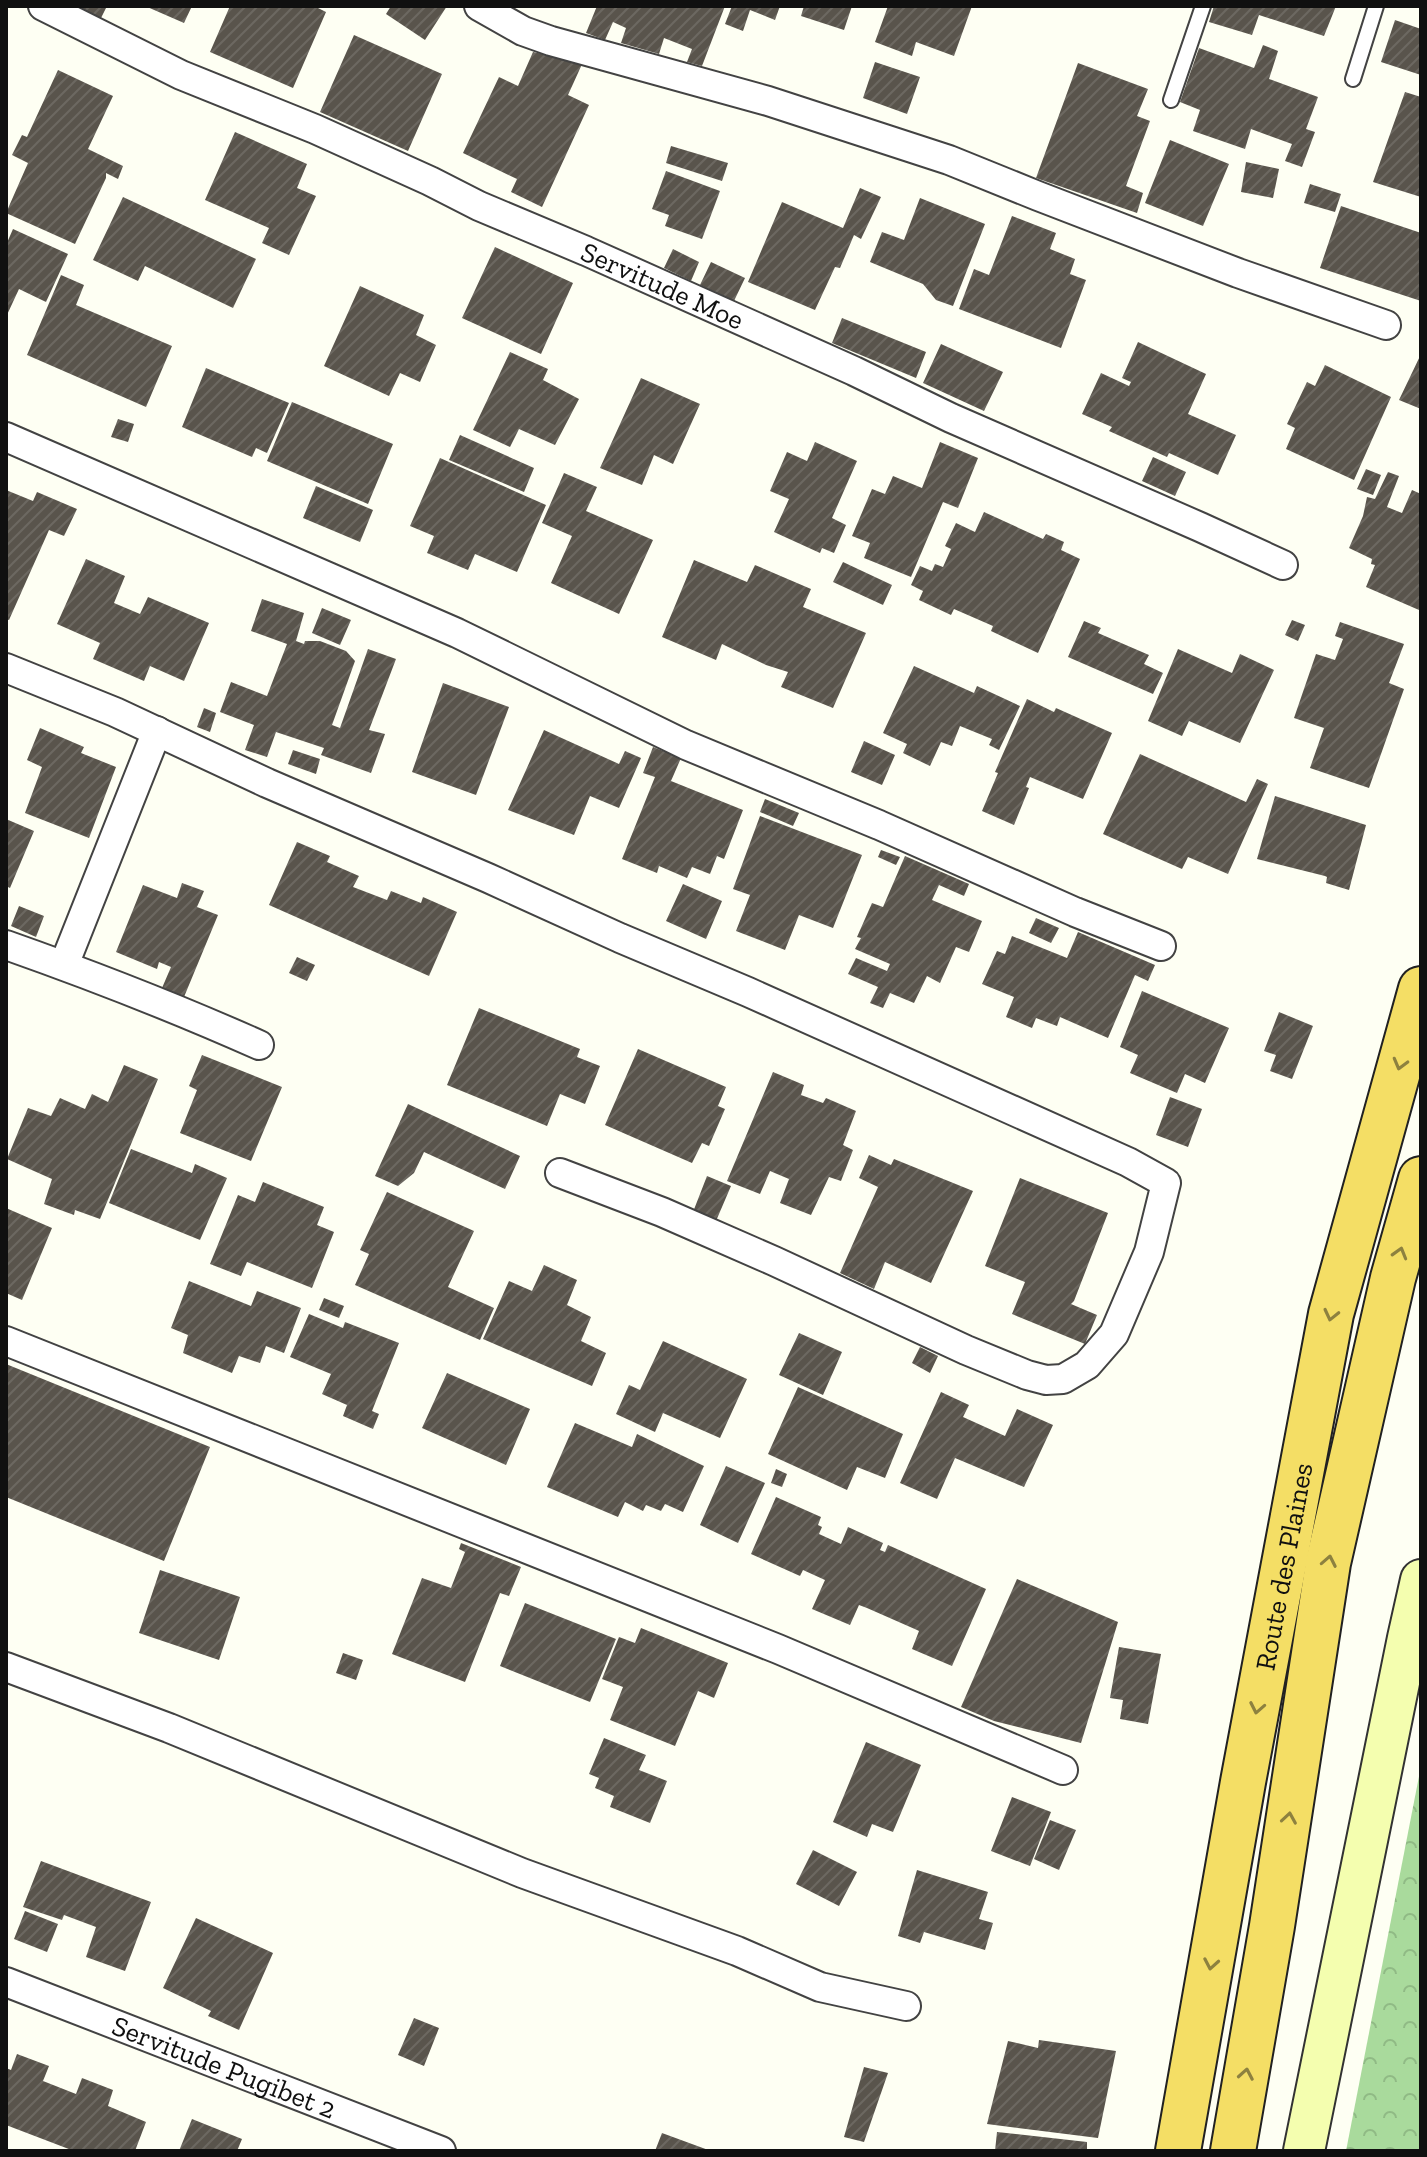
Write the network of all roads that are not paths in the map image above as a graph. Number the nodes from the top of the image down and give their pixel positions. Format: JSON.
{"nodes":[{"id":1,"x":43,"y":6,"type":"edge"},
{"id":2,"x":479,"y":6,"type":"edge"},
{"id":3,"x":1203,"y":6,"type":"edge"},
{"id":4,"x":1376,"y":6,"type":"edge"},
{"id":5,"x":1353,"y":79,"type":"dead end"},
{"id":6,"x":1171,"y":100,"type":"dead end"},
{"id":7,"x":1386,"y":325,"type":"dead end"},
{"id":8,"x":6,"y":437,"type":"edge"},
{"id":9,"x":1283,"y":565,"type":"dead end"},
{"id":10,"x":6,"y":668,"type":"edge"},
{"id":11,"x":157,"y":731,"type":"junction"},
{"id":12,"x":6,"y":945,"type":"edge"},
{"id":13,"x":1161,"y":946,"type":"dead end"},
{"id":14,"x":64,"y":965,"type":"junction"},
{"id":15,"x":1421,"y":989,"type":"edge"},
{"id":16,"x":259,"y":1045,"type":"dead end"},
{"id":17,"x":560,"y":1173,"type":"dead end"},
{"id":18,"x":1421,"y":1179,"type":"edge"},
{"id":19,"x":6,"y":1341,"type":"edge"},
{"id":20,"x":1421,"y":1580,"type":"edge"},
{"id":21,"x":6,"y":1667,"type":"edge"},
{"id":22,"x":1063,"y":1770,"type":"dead end"},
{"id":23,"x":6,"y":1982,"type":"edge"},
{"id":24,"x":906,"y":2006,"type":"dead end"},
{"id":25,"x":441,"y":2151,"type":"edge"},
{"id":26,"x":1178,"y":2151,"type":"edge"},
{"id":27,"x":1233,"y":2151,"type":"edge"},
{"id":28,"x":1304,"y":2151,"type":"edge"}],
"edges":[{"from":1,"to":9,"type":"street","name":"Servitude Moe"},
{"from":2,"to":7,"type":"street"},
{"from":3,"to":6,"type":"lane"},
{"from":4,"to":5,"type":"lane"},
{"from":8,"to":13,"type":"street"},
{"from":10,"to":11,"type":"street"},
{"from":11,"to":14,"type":"street"},
{"from":11,"to":17,"type":"street"},
{"from":12,"to":14,"type":"street"},
{"from":14,"to":16,"type":"street"},
{"from":15,"to":26,"type":"highway","name":"Route des Plaines","one_way":true},
{"from":27,"to":18,"type":"highway","name":"Route des Plaines","one_way":true},
{"from":19,"to":22,"type":"street"},
{"from":20,"to":28,"type":"main road"},
{"from":21,"to":24,"type":"street"},
{"from":23,"to":25,"type":"street","name":"Servitude Pugibet 2"}]}
